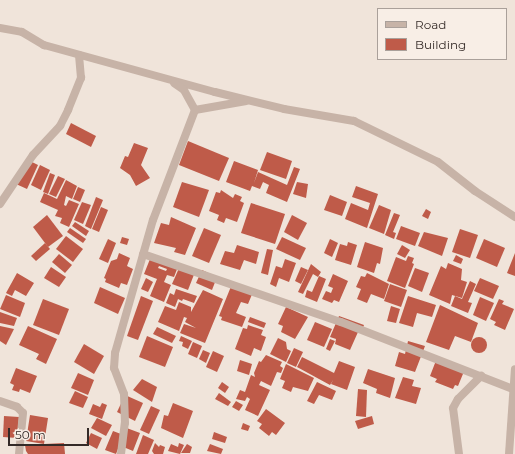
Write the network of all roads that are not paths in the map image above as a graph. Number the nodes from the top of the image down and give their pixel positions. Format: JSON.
{"nodes":[{"id":1,"x":0,"y":28,"type":"edge"},
{"id":2,"x":79,"y":55,"type":"junction"},
{"id":3,"x":171,"y":80,"type":"junction"},
{"id":4,"x":252,"y":100,"type":"junction"},
{"id":5,"x":196,"y":110,"type":"junction"},
{"id":6,"x":0,"y":204,"type":"edge"},
{"id":7,"x":514,"y":214,"type":"edge"},
{"id":8,"x":144,"y":254,"type":"junction"},
{"id":9,"x":515,"y":369,"type":"edge"},
{"id":10,"x":481,"y":376,"type":"junction"},
{"id":11,"x":513,"y":389,"type":"junction"},
{"id":12,"x":0,"y":401,"type":"edge"},
{"id":13,"x":19,"y":454,"type":"edge"},
{"id":14,"x":121,"y":454,"type":"edge"},
{"id":15,"x":459,"y":454,"type":"edge"},
{"id":16,"x":509,"y":454,"type":"edge"}],
"edges":[{"from":1,"to":2,"type":"street"},
{"from":2,"to":3,"type":"street"},
{"from":2,"to":6,"type":"street"},
{"from":3,"to":4,"type":"street"},
{"from":3,"to":5,"type":"street"},
{"from":4,"to":5,"type":"street"},
{"from":4,"to":7,"type":"street"},
{"from":5,"to":8,"type":"street"},
{"from":8,"to":10,"type":"street"},
{"from":8,"to":14,"type":"street"},
{"from":9,"to":11,"type":"street"},
{"from":10,"to":11,"type":"street"},
{"from":10,"to":15,"type":"street"},
{"from":11,"to":16,"type":"street"},
{"from":12,"to":13,"type":"street"}]}
